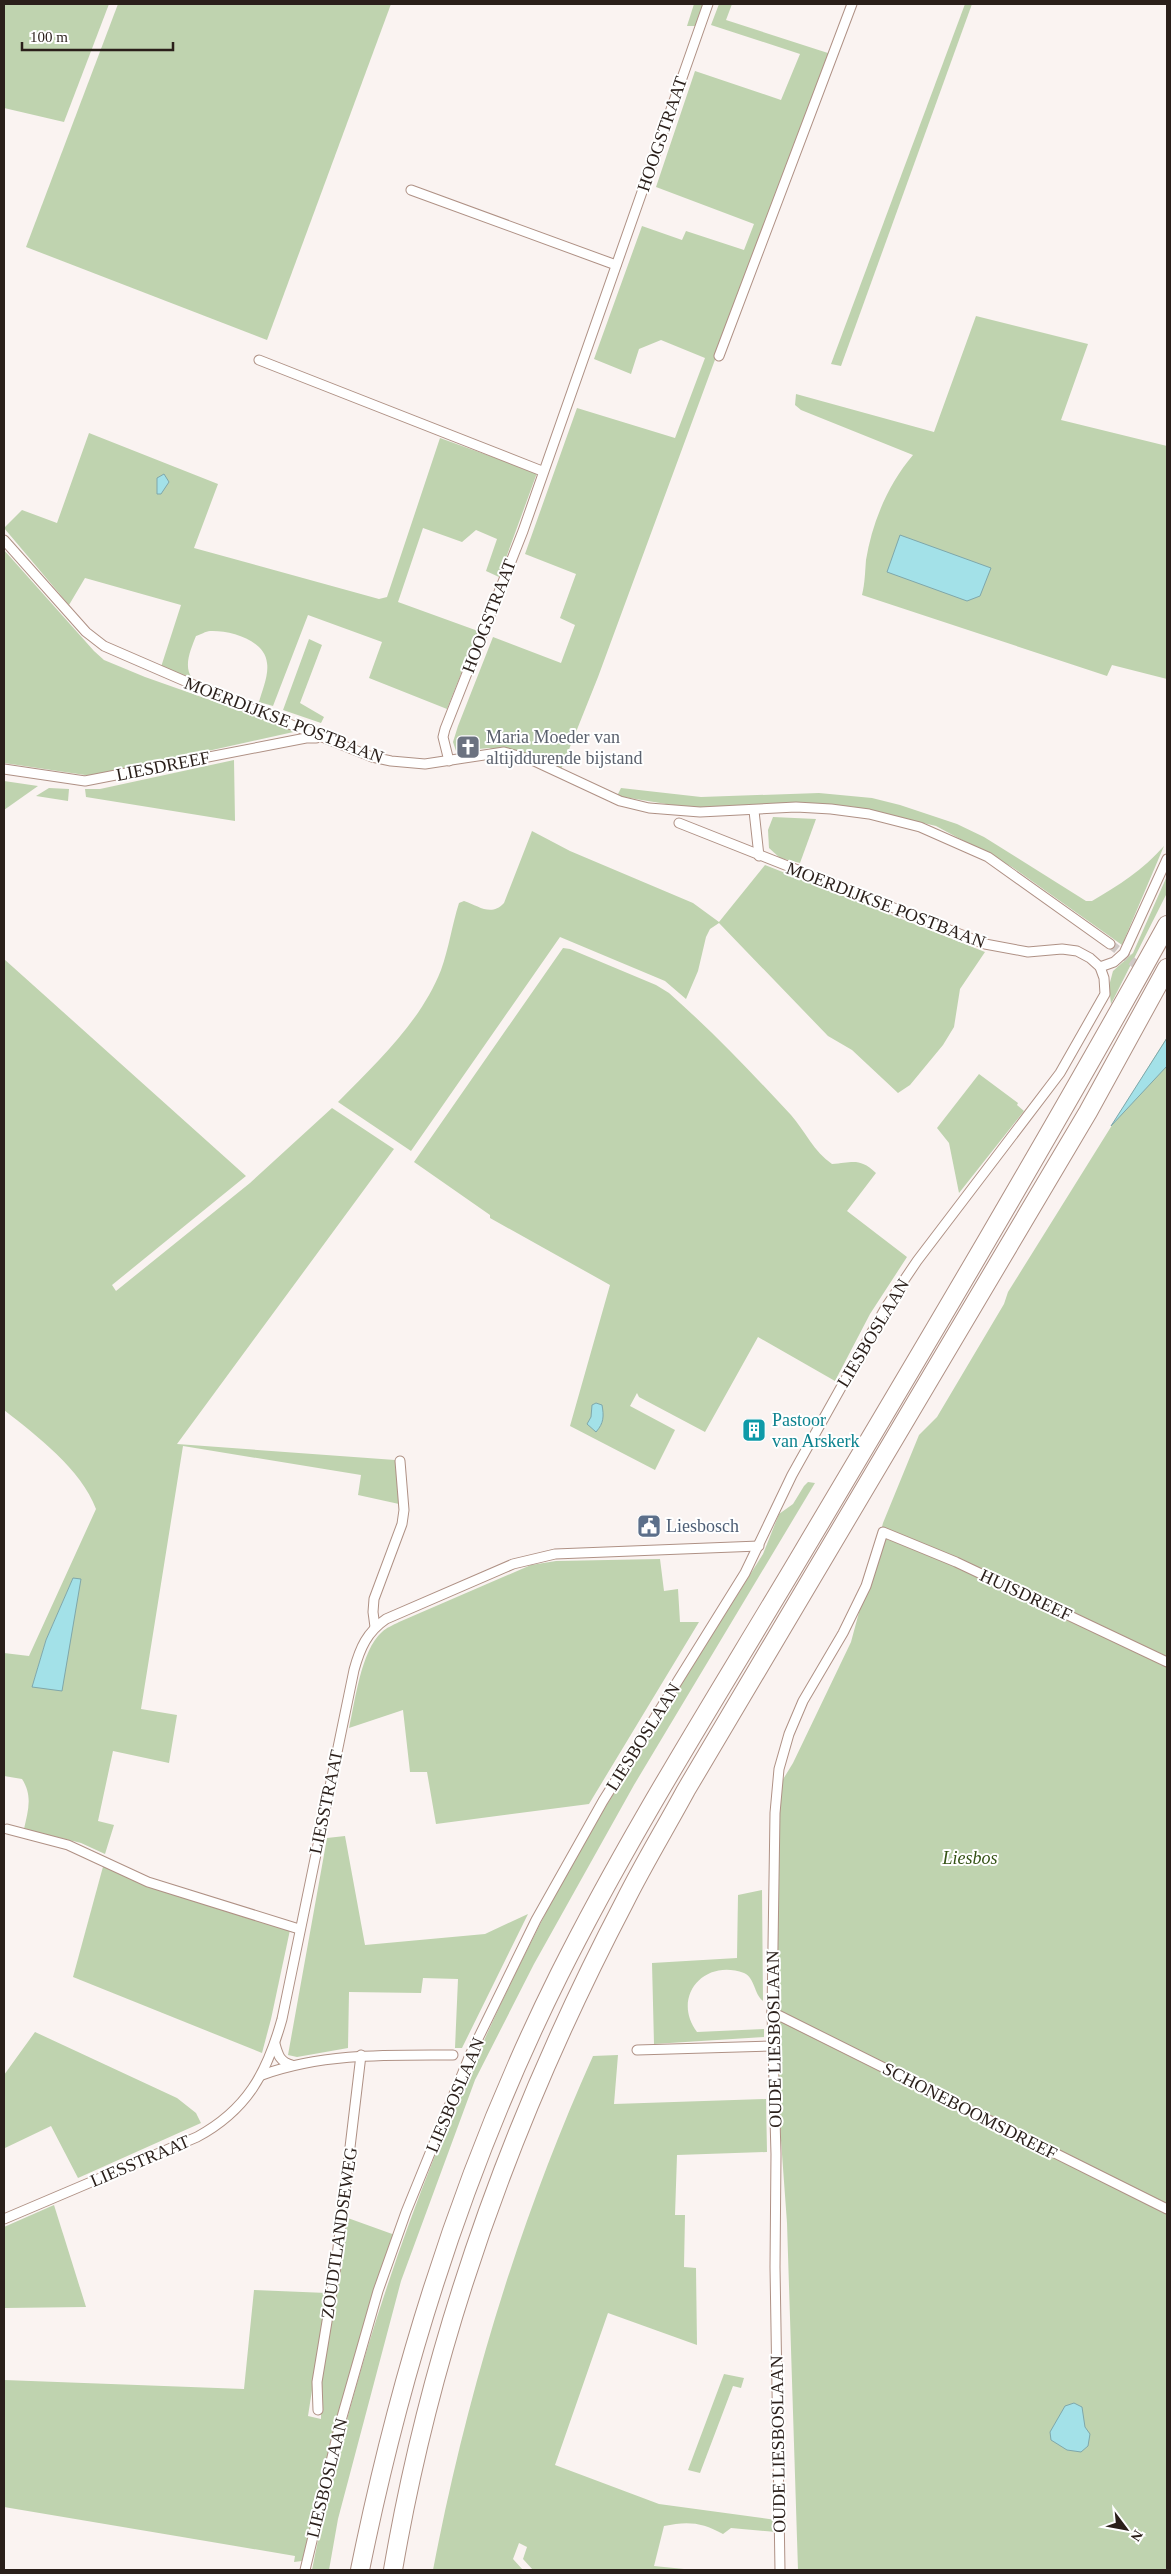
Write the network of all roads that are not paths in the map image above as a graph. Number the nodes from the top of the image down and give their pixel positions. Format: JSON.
{"nodes":[{"id":1,"x":708,"y":4,"type":"edge"},
{"id":2,"x":852,"y":4,"type":"edge"},
{"id":3,"x":411,"y":190,"type":"dead end"},
{"id":4,"x":616,"y":265,"type":"junction"},
{"id":5,"x":719,"y":356,"type":"dead end"},
{"id":6,"x":260,"y":360,"type":"dead end"},
{"id":7,"x":542,"y":471,"type":"junction"},
{"id":8,"x":4,"y":540,"type":"edge"},
{"id":9,"x":322,"y":739,"type":"junction"},
{"id":10,"x":449,"y":760,"type":"junction"},
{"id":11,"x":4,"y":769,"type":"edge"},
{"id":12,"x":754,"y":811,"type":"junction"},
{"id":13,"x":679,"y":823,"type":"dead end"},
{"id":14,"x":760,"y":856,"type":"junction"},
{"id":15,"x":1167,"y":859,"type":"edge"},
{"id":16,"x":1167,"y":926,"type":"edge"},
{"id":17,"x":1110,"y":944,"type":"tunnel mouth"},
{"id":18,"x":1100,"y":967,"type":"junction"},
{"id":19,"x":1167,"y":968,"type":"edge"},
{"id":20,"x":400,"y":1460,"type":"dead end"},
{"id":21,"x":883,"y":1532,"type":"joint"},
{"id":22,"x":759,"y":1546,"type":"junction"},
{"id":23,"x":375,"y":1627,"type":"junction"},
{"id":24,"x":1167,"y":1662,"type":"edge"},
{"id":25,"x":7,"y":1829,"type":"dead end"},
{"id":26,"x":299,"y":1929,"type":"junction"},
{"id":27,"x":772,"y":2012,"type":"junction"},
{"id":28,"x":275,"y":2044,"type":"junction"},
{"id":29,"x":773,"y":2046,"type":"junction"},
{"id":30,"x":637,"y":2050,"type":"dead end"},
{"id":31,"x":453,"y":2055,"type":"dead end"},
{"id":32,"x":360,"y":2056,"type":"junction"},
{"id":33,"x":295,"y":2066,"type":"junction"},
{"id":34,"x":262,"y":2075,"type":"junction"},
{"id":35,"x":1167,"y":2209,"type":"edge"},
{"id":36,"x":4,"y":2219,"type":"edge"},
{"id":37,"x":318,"y":2410,"type":"dead end"},
{"id":38,"x":304,"y":2570,"type":"edge"},
{"id":39,"x":360,"y":2570,"type":"edge"},
{"id":40,"x":394,"y":2570,"type":"edge"},
{"id":41,"x":780,"y":2570,"type":"edge"}],
"edges":[{"from":1,"to":4,"type":"street","name":"HOOGSTRAAT"},
{"from":2,"to":5,"type":"street"},
{"from":3,"to":4,"type":"street"},
{"from":4,"to":7,"type":"street","name":"HOOGSTRAAT"},
{"from":6,"to":7,"type":"street"},
{"from":7,"to":10,"type":"street","name":"HOOGSTRAAT"},
{"from":8,"to":9,"type":"street","name":"MOERDIJKSE POSTBAAN"},
{"from":9,"to":10,"type":"street","name":"MOERDIJKSE POSTBAAN"},
{"from":9,"to":11,"type":"street","name":"LIESDREEF"},
{"from":10,"to":12,"type":"street","name":"MOERDIJKSE POSTBAAN"},
{"from":12,"to":14,"type":"street"},
{"from":12,"to":17,"type":"street","name":"MOERDIJKSE POSTBAAN"},
{"from":13,"to":14,"type":"street","name":"MOERDIJKSE POSTBAAN"},
{"from":14,"to":18,"type":"street","name":"MOERDIJKSE POSTBAAN"},
{"from":15,"to":18,"type":"street"},
{"from":16,"to":39,"type":"highway"},
{"from":18,"to":22,"type":"street","name":"LIESBOSLAAN"},
{"from":19,"to":40,"type":"highway"},
{"from":20,"to":23,"type":"street"},
{"from":21,"to":24,"type":"street","name":"HUISDREEF"},
{"from":21,"to":27,"type":"street","name":"OUDE LIESBOSLAAN"},
{"from":22,"to":23,"type":"street","name":"LIESSTRAAT"},
{"from":22,"to":38,"type":"street","name":"LIESBOSLAAN"},
{"from":23,"to":26,"type":"street","name":"LIESSTRAAT"},
{"from":25,"to":26,"type":"street"},
{"from":26,"to":28,"type":"street","name":"LIESSTRAAT"},
{"from":27,"to":29,"type":"street","name":"OUDE LIESBOSLAAN"},
{"from":27,"to":35,"type":"street","name":"SCHONEBOOMSDREEF"},
{"from":28,"to":33,"type":"street"},
{"from":28,"to":34,"type":"street","name":"LIESSTRAAT"},
{"from":29,"to":30,"type":"street"},
{"from":29,"to":41,"type":"street","name":"OUDE LIESBOSLAAN"},
{"from":31,"to":32,"type":"street"},
{"from":32,"to":33,"type":"street"},
{"from":32,"to":37,"type":"street","name":"ZOUDTLANDSEWEG"},
{"from":33,"to":34,"type":"street"},
{"from":34,"to":36,"type":"street","name":"LIESSTRAAT"}]}
